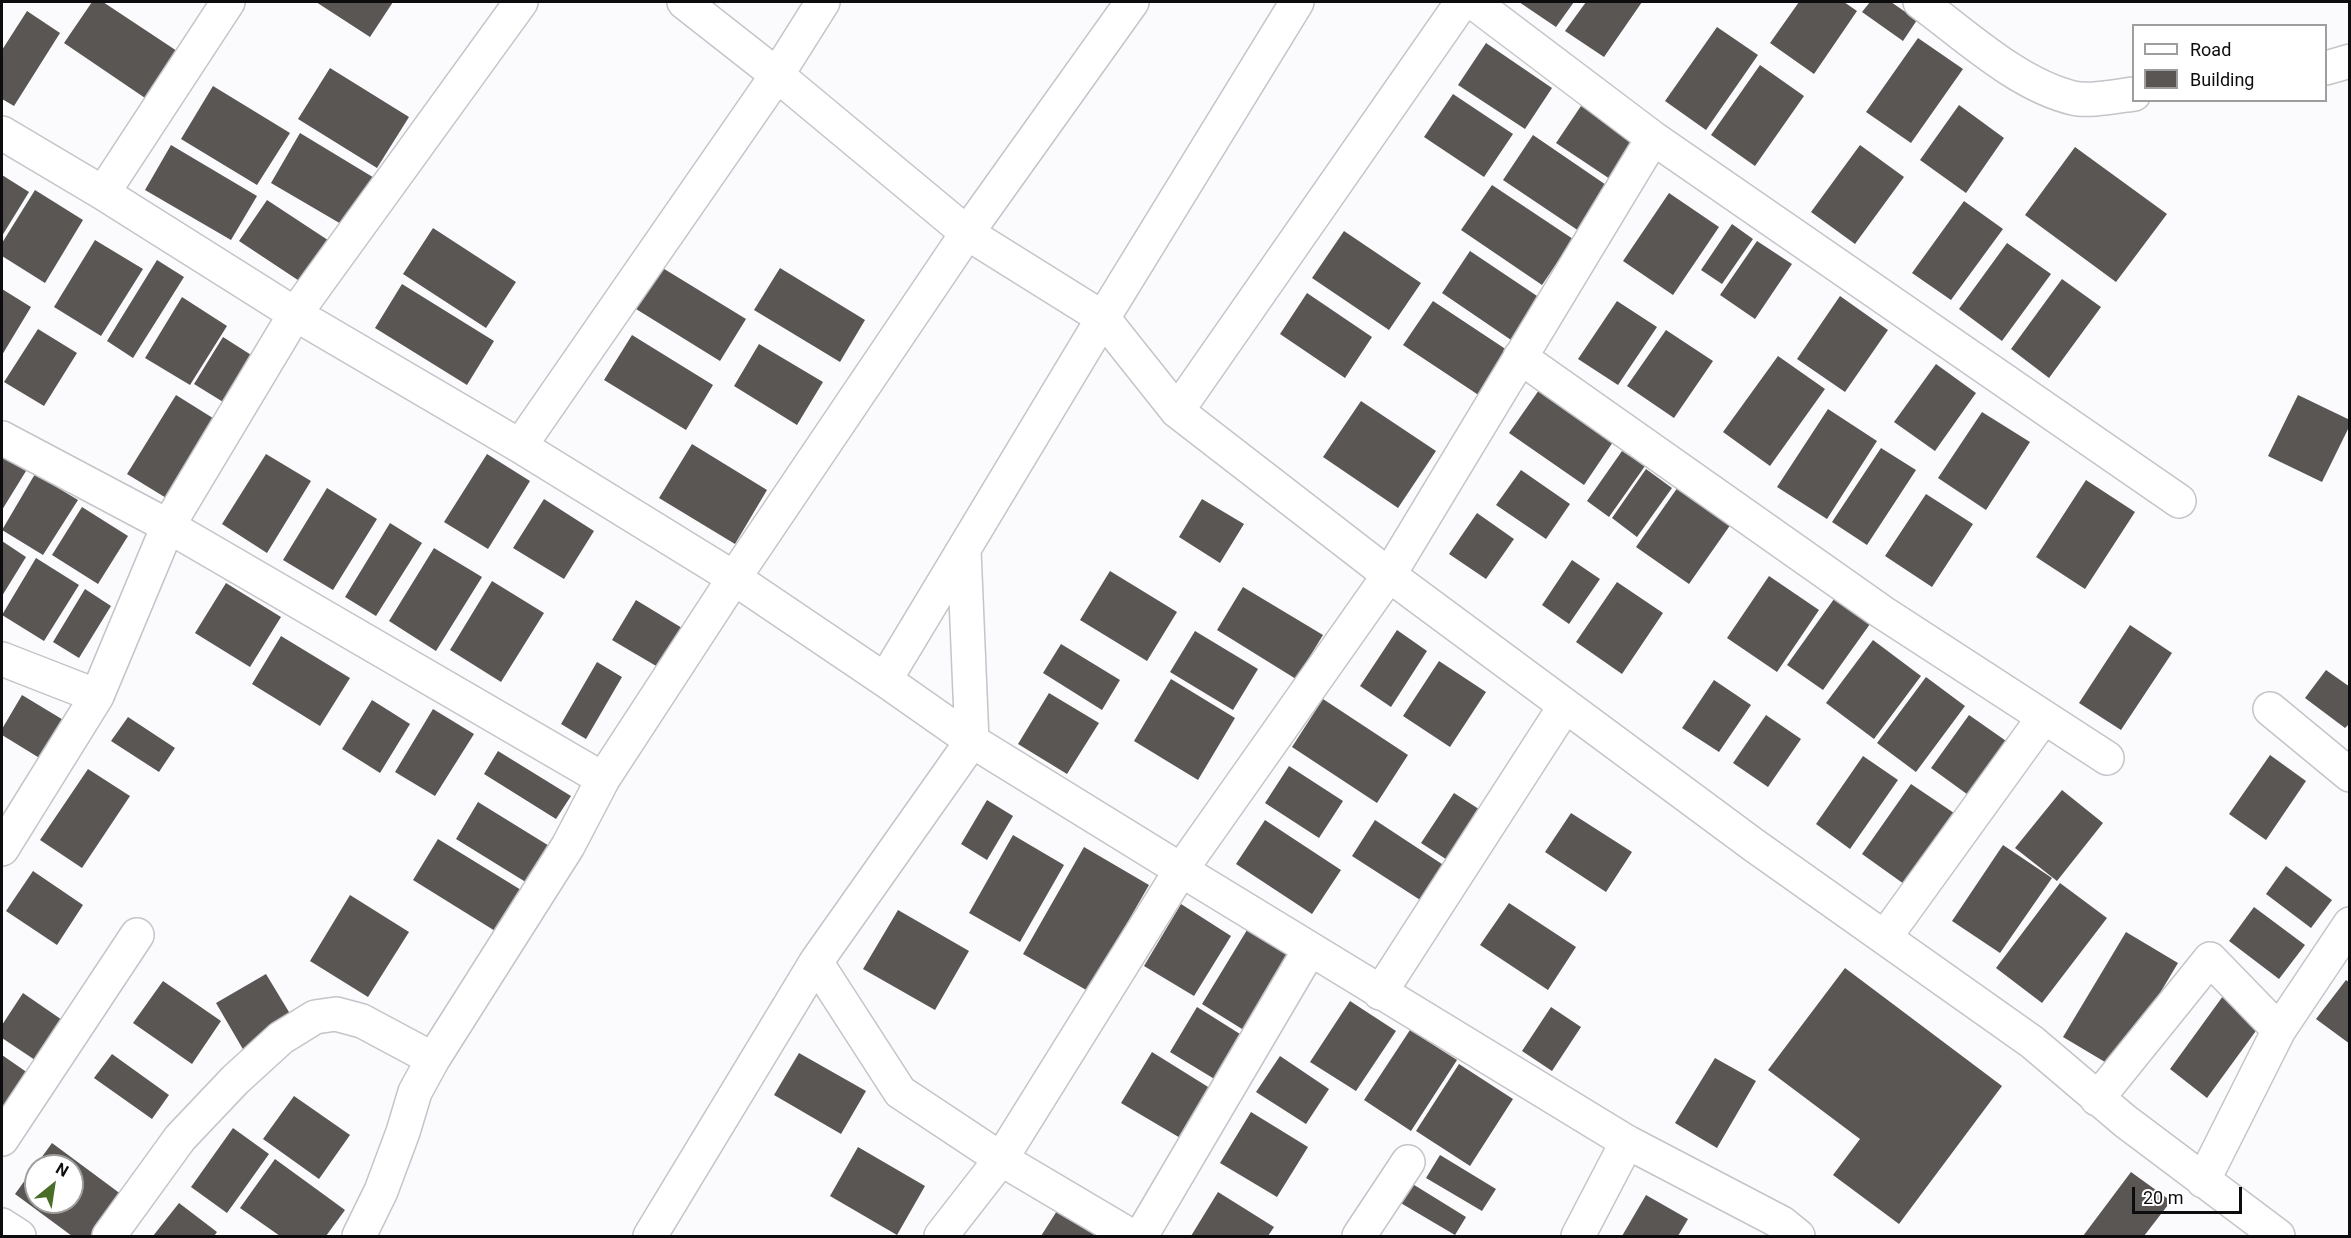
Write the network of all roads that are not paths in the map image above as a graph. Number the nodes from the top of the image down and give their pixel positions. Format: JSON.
{"nodes":[{"id":1,"x":228,"y":2,"type":"edge"},
{"id":2,"x":521,"y":2,"type":"edge"},
{"id":3,"x":684,"y":2,"type":"edge"},
{"id":4,"x":823,"y":2,"type":"edge"},
{"id":5,"x":1132,"y":2,"type":"edge"},
{"id":6,"x":1297,"y":2,"type":"edge"},
{"id":7,"x":1462,"y":2,"type":"edge"},
{"id":8,"x":1473,"y":2,"type":"edge"},
{"id":9,"x":1920,"y":2,"type":"edge"},
{"id":10,"x":2349,"y":61,"type":"edge"},
{"id":11,"x":2327,"y":67,"type":"edge"},
{"id":12,"x":777,"y":75,"type":"junction"},
{"id":13,"x":2132,"y":94,"type":"edge"},
{"id":14,"x":2,"y":133,"type":"edge"},
{"id":15,"x":1653,"y":138,"type":"junction"},
{"id":16,"x":103,"y":193,"type":"junction"},
{"id":17,"x":967,"y":233,"type":"junction"},
{"id":18,"x":295,"y":314,"type":"junction"},
{"id":19,"x":1103,"y":318,"type":"junction"},
{"id":20,"x":1520,"y":357,"type":"junction"},
{"id":21,"x":1177,"y":411,"type":"junction"},
{"id":22,"x":2,"y":438,"type":"edge"},
{"id":23,"x":520,"y":446,"type":"junction"},
{"id":24,"x":2179,"y":501,"type":"dead end"},
{"id":25,"x":168,"y":526,"type":"junction"},
{"id":26,"x":964,"y":550,"type":"junction"},
{"id":27,"x":1389,"y":575,"type":"junction"},
{"id":28,"x":734,"y":578,"type":"junction"},
{"id":29,"x":2,"y":659,"type":"edge"},
{"id":30,"x":885,"y":680,"type":"junction"},
{"id":31,"x":97,"y":696,"type":"junction"},
{"id":32,"x":1565,"y":706,"type":"junction"},
{"id":33,"x":2270,"y":708,"type":"dead end"},
{"id":34,"x":2044,"y":717,"type":"junction"},
{"id":35,"x":972,"y":741,"type":"junction"},
{"id":36,"x":2107,"y":759,"type":"dead end"},
{"id":37,"x":2349,"y":775,"type":"edge"},
{"id":38,"x":603,"y":779,"type":"junction"},
{"id":39,"x":2,"y":849,"type":"edge"},
{"id":40,"x":1181,"y":870,"type":"junction"},
{"id":41,"x":2349,"y":924,"type":"edge"},
{"id":42,"x":137,"y":935,"type":"dead end"},
{"id":43,"x":1884,"y":937,"type":"junction"},
{"id":44,"x":1310,"y":949,"type":"junction"},
{"id":45,"x":816,"y":962,"type":"junction"},
{"id":46,"x":1380,"y":993,"type":"junction"},
{"id":47,"x":2279,"y":1030,"type":"junction"},
{"id":48,"x":433,"y":1059,"type":"junction"},
{"id":49,"x":2097,"y":1099,"type":"junction"},
{"id":50,"x":2,"y":1139,"type":"edge"},
{"id":51,"x":1627,"y":1142,"type":"junction"},
{"id":52,"x":1001,"y":1159,"type":"junction"},
{"id":53,"x":1408,"y":1162,"type":"dead end"},
{"id":54,"x":2203,"y":1180,"type":"junction"},
{"id":55,"x":2,"y":1225,"type":"edge"},
{"id":56,"x":19,"y":1236,"type":"edge"},
{"id":57,"x":108,"y":1236,"type":"edge"},
{"id":58,"x":359,"y":1236,"type":"edge"},
{"id":59,"x":650,"y":1236,"type":"edge"},
{"id":60,"x":941,"y":1236,"type":"edge"},
{"id":61,"x":1131,"y":1236,"type":"edge"},
{"id":62,"x":1141,"y":1236,"type":"edge"},
{"id":63,"x":1359,"y":1236,"type":"edge"},
{"id":64,"x":1578,"y":1236,"type":"edge"},
{"id":65,"x":1798,"y":1236,"type":"edge"},
{"id":66,"x":2278,"y":1236,"type":"edge"}],
"edges":[{"from":1,"to":16,"type":"street"},
{"from":2,"to":18,"type":"street"},
{"from":3,"to":12,"type":"street"},
{"from":4,"to":12,"type":"street"},
{"from":5,"to":17,"type":"street"},
{"from":6,"to":19,"type":"street"},
{"from":7,"to":21,"type":"street"},
{"from":8,"to":15,"type":"street"},
{"from":9,"to":13,"type":"street"},
{"from":10,"to":11,"type":"street"},
{"from":12,"to":17,"type":"street"},
{"from":12,"to":23,"type":"street"},
{"from":14,"to":16,"type":"street"},
{"from":15,"to":20,"type":"street"},
{"from":15,"to":24,"type":"street"},
{"from":16,"to":18,"type":"street"},
{"from":17,"to":19,"type":"street"},
{"from":17,"to":28,"type":"street"},
{"from":18,"to":23,"type":"street"},
{"from":18,"to":25,"type":"street"},
{"from":19,"to":21,"type":"street"},
{"from":19,"to":26,"type":"street"},
{"from":20,"to":27,"type":"street"},
{"from":20,"to":34,"type":"street"},
{"from":21,"to":27,"type":"street"},
{"from":22,"to":25,"type":"street"},
{"from":23,"to":28,"type":"street"},
{"from":25,"to":31,"type":"street"},
{"from":25,"to":38,"type":"street"},
{"from":26,"to":30,"type":"street"},
{"from":26,"to":35,"type":"street"},
{"from":27,"to":32,"type":"street"},
{"from":27,"to":40,"type":"street"},
{"from":28,"to":30,"type":"street"},
{"from":28,"to":38,"type":"street"},
{"from":29,"to":31,"type":"street"},
{"from":30,"to":35,"type":"street"},
{"from":31,"to":39,"type":"street"},
{"from":32,"to":43,"type":"street"},
{"from":32,"to":46,"type":"street"},
{"from":33,"to":37,"type":"street"},
{"from":34,"to":36,"type":"street"},
{"from":34,"to":43,"type":"street"},
{"from":35,"to":40,"type":"street"},
{"from":35,"to":45,"type":"street"},
{"from":38,"to":48,"type":"street"},
{"from":40,"to":44,"type":"street"},
{"from":40,"to":52,"type":"street"},
{"from":41,"to":47,"type":"street"},
{"from":42,"to":50,"type":"street"},
{"from":43,"to":49,"type":"street"},
{"from":44,"to":46,"type":"street"},
{"from":44,"to":62,"type":"street"},
{"from":45,"to":52,"type":"street"},
{"from":45,"to":59,"type":"street"},
{"from":46,"to":51,"type":"street"},
{"from":47,"to":49,"type":"street"},
{"from":47,"to":54,"type":"street"},
{"from":48,"to":57,"type":"street"},
{"from":48,"to":58,"type":"street"},
{"from":49,"to":54,"type":"street"},
{"from":51,"to":64,"type":"street"},
{"from":51,"to":65,"type":"street"},
{"from":52,"to":60,"type":"street"},
{"from":52,"to":61,"type":"street"},
{"from":53,"to":63,"type":"street"},
{"from":54,"to":66,"type":"street"},
{"from":55,"to":56,"type":"street"}]}
